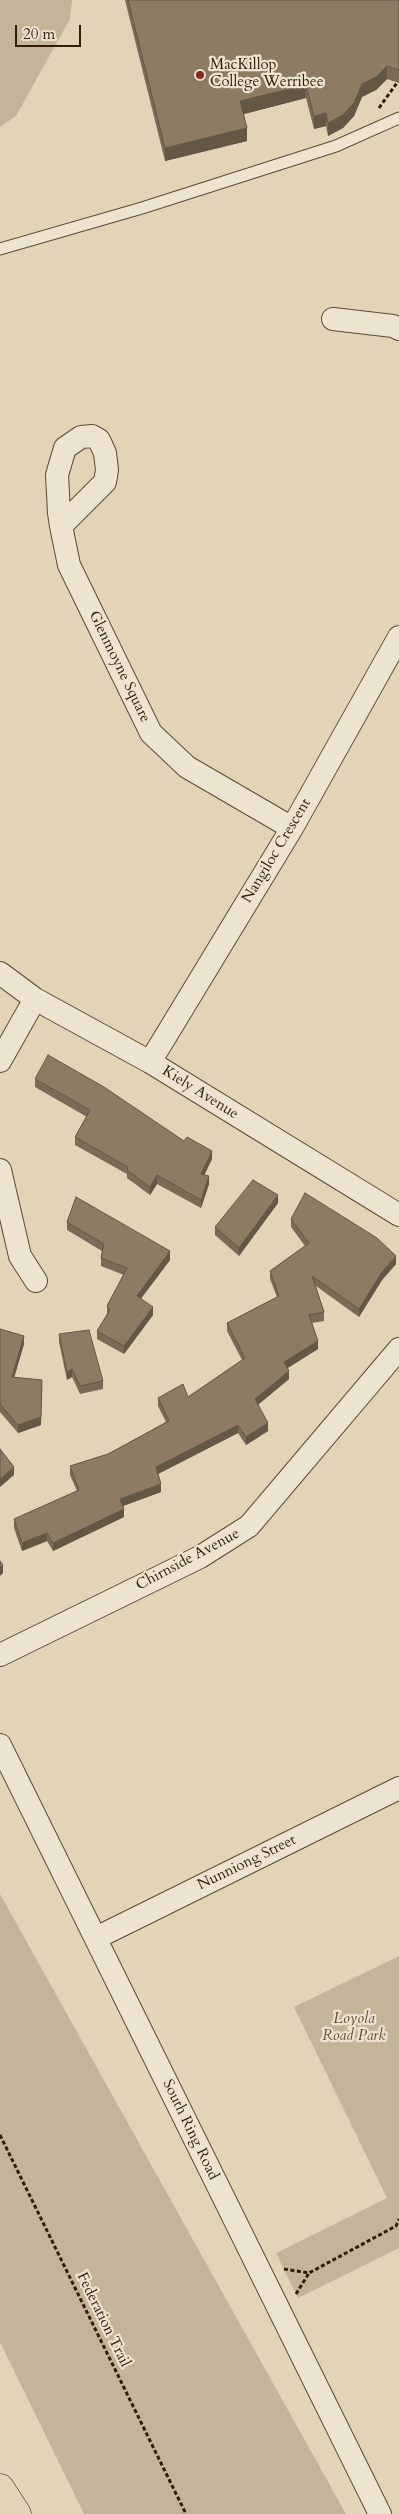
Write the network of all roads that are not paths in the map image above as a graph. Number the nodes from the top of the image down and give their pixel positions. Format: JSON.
{"nodes":[{"id":1,"x":399,"y":118,"type":"edge"},
{"id":2,"x":0,"y":249,"type":"edge"},
{"id":3,"x":333,"y":319,"type":"dead end"},
{"id":4,"x":399,"y":329,"type":"edge"},
{"id":5,"x":61,"y":526,"type":"dead end"},
{"id":6,"x":399,"y":637,"type":"edge"},
{"id":7,"x":292,"y":828,"type":"junction"},
{"id":8,"x":0,"y":973,"type":"edge"},
{"id":9,"x":34,"y":999,"type":"junction"},
{"id":10,"x":0,"y":1061,"type":"edge"},
{"id":11,"x":150,"y":1062,"type":"junction"},
{"id":12,"x":0,"y":1170,"type":"edge"},
{"id":13,"x":399,"y":1215,"type":"edge"},
{"id":14,"x":36,"y":1281,"type":"dead end"},
{"id":15,"x":399,"y":1349,"type":"edge"},
{"id":16,"x":0,"y":1655,"type":"edge"},
{"id":17,"x":0,"y":1745,"type":"edge"},
{"id":18,"x":399,"y":1788,"type":"edge"},
{"id":19,"x":96,"y":1938,"type":"junction"},
{"id":20,"x":0,"y":2488,"type":"edge"},
{"id":21,"x":0,"y":2495,"type":"edge"},
{"id":22,"x":9,"y":2514,"type":"edge"},
{"id":23,"x":16,"y":2514,"type":"edge"},
{"id":24,"x":380,"y":2514,"type":"edge"}],
"edges":[{"from":1,"to":2,"type":"lane"},
{"from":3,"to":4,"type":"street"},
{"from":5,"to":7,"type":"street","name":"Glenmoyne Square"},
{"from":6,"to":7,"type":"street","name":"Nangiloc Crescent"},
{"from":7,"to":11,"type":"street","name":"Nangiloc Crescent"},
{"from":8,"to":9,"type":"street","name":"Kiely Avenue"},
{"from":9,"to":10,"type":"street"},
{"from":9,"to":11,"type":"street","name":"Kiely Avenue"},
{"from":11,"to":13,"type":"street","name":"Kiely Avenue"},
{"from":12,"to":14,"type":"street"},
{"from":15,"to":16,"type":"street","name":"Chirnside Avenue"},
{"from":17,"to":19,"type":"street","name":"South Ring Road"},
{"from":18,"to":19,"type":"street","name":"Nunniong Street"},
{"from":19,"to":24,"type":"street","name":"South Ring Road"},
{"from":20,"to":23,"type":"highway"},
{"from":21,"to":22,"type":"highway"}]}
